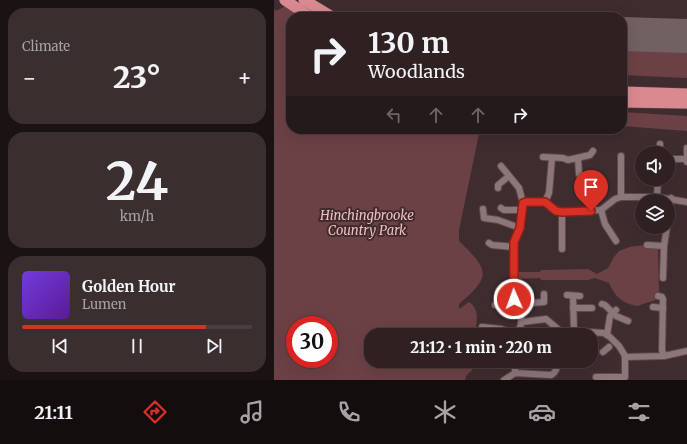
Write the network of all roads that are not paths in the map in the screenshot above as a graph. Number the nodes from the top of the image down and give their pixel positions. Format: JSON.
{"nodes":[{"id":1,"x":285,"y":0,"type":"edge"},
{"id":2,"x":304,"y":0,"type":"edge"},
{"id":3,"x":303,"y":12,"type":"edge"},
{"id":4,"x":324,"y":12,"type":"edge"},
{"id":5,"x":627,"y":92,"type":"edge"},
{"id":6,"x":687,"y":94,"type":"edge"},
{"id":7,"x":627,"y":102,"type":"edge"},
{"id":8,"x":687,"y":103,"type":"edge"},
{"id":9,"x":687,"y":148,"type":"edge"},
{"id":10,"x":592,"y":150,"type":"dead end"},
{"id":11,"x":621,"y":156,"type":"dead end"},
{"id":12,"x":543,"y":157,"type":"dead end"},
{"id":13,"x":552,"y":158,"type":"junction"},
{"id":14,"x":578,"y":159,"type":"junction"},
{"id":15,"x":675,"y":160,"type":"edge"},
{"id":16,"x":687,"y":160,"type":"edge"},
{"id":17,"x":501,"y":166,"type":"dead end"},
{"id":18,"x":578,"y":174,"type":"dead end"},
{"id":19,"x":509,"y":176,"type":"junction"},
{"id":20,"x":498,"y":188,"type":"dead end"},
{"id":21,"x":621,"y":197,"type":"junction"},
{"id":22,"x":635,"y":197,"type":"edge"},
{"id":23,"x":675,"y":199,"type":"edge"},
{"id":24,"x":545,"y":202,"type":"junction"},
{"id":25,"x":687,"y":202,"type":"edge"},
{"id":26,"x":523,"y":203,"type":"junction"},
{"id":27,"x":501,"y":208,"type":"dead end"},
{"id":28,"x":482,"y":210,"type":"dead end"},
{"id":29,"x":522,"y":210,"type":"junction"},
{"id":30,"x":601,"y":210,"type":"junction"},
{"id":31,"x":562,"y":212,"type":"junction"},
{"id":32,"x":520,"y":228,"type":"junction"},
{"id":33,"x":666,"y":234,"type":"edge"},
{"id":34,"x":616,"y":241,"type":"dead end"},
{"id":35,"x":489,"y":243,"type":"dead end"},
{"id":36,"x":647,"y":245,"type":"dead end"},
{"id":37,"x":664,"y":246,"type":"junction"},
{"id":38,"x":514,"y":247,"type":"junction"},
{"id":39,"x":562,"y":249,"type":"dead end"},
{"id":40,"x":663,"y":278,"type":"dead end"},
{"id":41,"x":544,"y":294,"type":"dead end"},
{"id":42,"x":580,"y":296,"type":"dead end"},
{"id":43,"x":658,"y":296,"type":"dead end"},
{"id":44,"x":515,"y":302,"type":"junction"},
{"id":45,"x":602,"y":304,"type":"dead end"},
{"id":46,"x":495,"y":305,"type":"dead end"},
{"id":47,"x":653,"y":307,"type":"dead end"},
{"id":48,"x":573,"y":308,"type":"junction"},
{"id":49,"x":592,"y":308,"type":"dead end"},
{"id":50,"x":663,"y":308,"type":"junction"},
{"id":51,"x":519,"y":310,"type":"junction"},
{"id":52,"x":614,"y":312,"type":"junction"},
{"id":53,"x":628,"y":320,"type":"dead end"},
{"id":54,"x":522,"y":322,"type":"junction"},
{"id":55,"x":482,"y":327,"type":"dead end"},
{"id":56,"x":492,"y":328,"type":"edge"},
{"id":57,"x":519,"y":328,"type":"edge"},
{"id":58,"x":557,"y":328,"type":"edge"},
{"id":59,"x":574,"y":328,"type":"edge"},
{"id":60,"x":598,"y":332,"type":"edge"},
{"id":61,"x":607,"y":335,"type":"junction"},
{"id":62,"x":612,"y":344,"type":"junction"},
{"id":63,"x":687,"y":351,"type":"edge"},
{"id":64,"x":604,"y":352,"type":"dead end"},
{"id":65,"x":664,"y":356,"type":"junction"},
{"id":66,"x":625,"y":357,"type":"junction"},
{"id":67,"x":515,"y":368,"type":"edge"},
{"id":68,"x":557,"y":368,"type":"edge"},
{"id":69,"x":515,"y":374,"type":"junction"},
{"id":70,"x":596,"y":377,"type":"dead end"},
{"id":71,"x":604,"y":378,"type":"edge"},
{"id":72,"x":504,"y":380,"type":"edge"}],
"edges":[{"from":1,"to":3,"type":"highway"},
{"from":2,"to":4,"type":"highway"},
{"from":5,"to":6,"type":"highway"},
{"from":7,"to":8,"type":"highway"},
{"from":9,"to":16,"type":"street"},
{"from":10,"to":14,"type":"street"},
{"from":11,"to":21,"type":"street"},
{"from":12,"to":13,"type":"street"},
{"from":13,"to":14,"type":"street"},
{"from":13,"to":24,"type":"street"},
{"from":14,"to":18,"type":"street"},
{"from":15,"to":16,"type":"street"},
{"from":17,"to":19,"type":"street"},
{"from":19,"to":20,"type":"street"},
{"from":19,"to":26,"type":"street"},
{"from":21,"to":22,"type":"street"},
{"from":21,"to":30,"type":"street"},
{"from":23,"to":25,"type":"street"},
{"from":24,"to":26,"type":"street"},
{"from":24,"to":31,"type":"street"},
{"from":26,"to":29,"type":"street"},
{"from":27,"to":29,"type":"street"},
{"from":28,"to":32,"type":"street"},
{"from":29,"to":32,"type":"street"},
{"from":30,"to":31,"type":"street"},
{"from":30,"to":34,"type":"street"},
{"from":31,"to":39,"type":"street"},
{"from":32,"to":38,"type":"street"},
{"from":33,"to":37,"type":"street"},
{"from":35,"to":38,"type":"street"},
{"from":36,"to":37,"type":"street"},
{"from":37,"to":40,"type":"street"},
{"from":38,"to":44,"type":"street"},
{"from":41,"to":51,"type":"street"},
{"from":42,"to":48,"type":"street"},
{"from":43,"to":50,"type":"street"},
{"from":44,"to":46,"type":"street"},
{"from":44,"to":51,"type":"street"},
{"from":45,"to":52,"type":"street"},
{"from":47,"to":50,"type":"street"},
{"from":48,"to":49,"type":"street"},
{"from":48,"to":59,"type":"street"},
{"from":50,"to":65,"type":"street"},
{"from":51,"to":54,"type":"street"},
{"from":52,"to":53,"type":"street"},
{"from":52,"to":61,"type":"street"},
{"from":54,"to":57,"type":"street"},
{"from":54,"to":58,"type":"street"},
{"from":55,"to":56,"type":"street"},
{"from":60,"to":61,"type":"street"},
{"from":61,"to":62,"type":"street"},
{"from":62,"to":64,"type":"street"},
{"from":62,"to":66,"type":"street"},
{"from":63,"to":65,"type":"street"},
{"from":65,"to":66,"type":"street"},
{"from":66,"to":71,"type":"street"},
{"from":67,"to":69,"type":"street"},
{"from":68,"to":69,"type":"street"},
{"from":69,"to":72,"type":"street"},
{"from":70,"to":71,"type":"street"}]}
